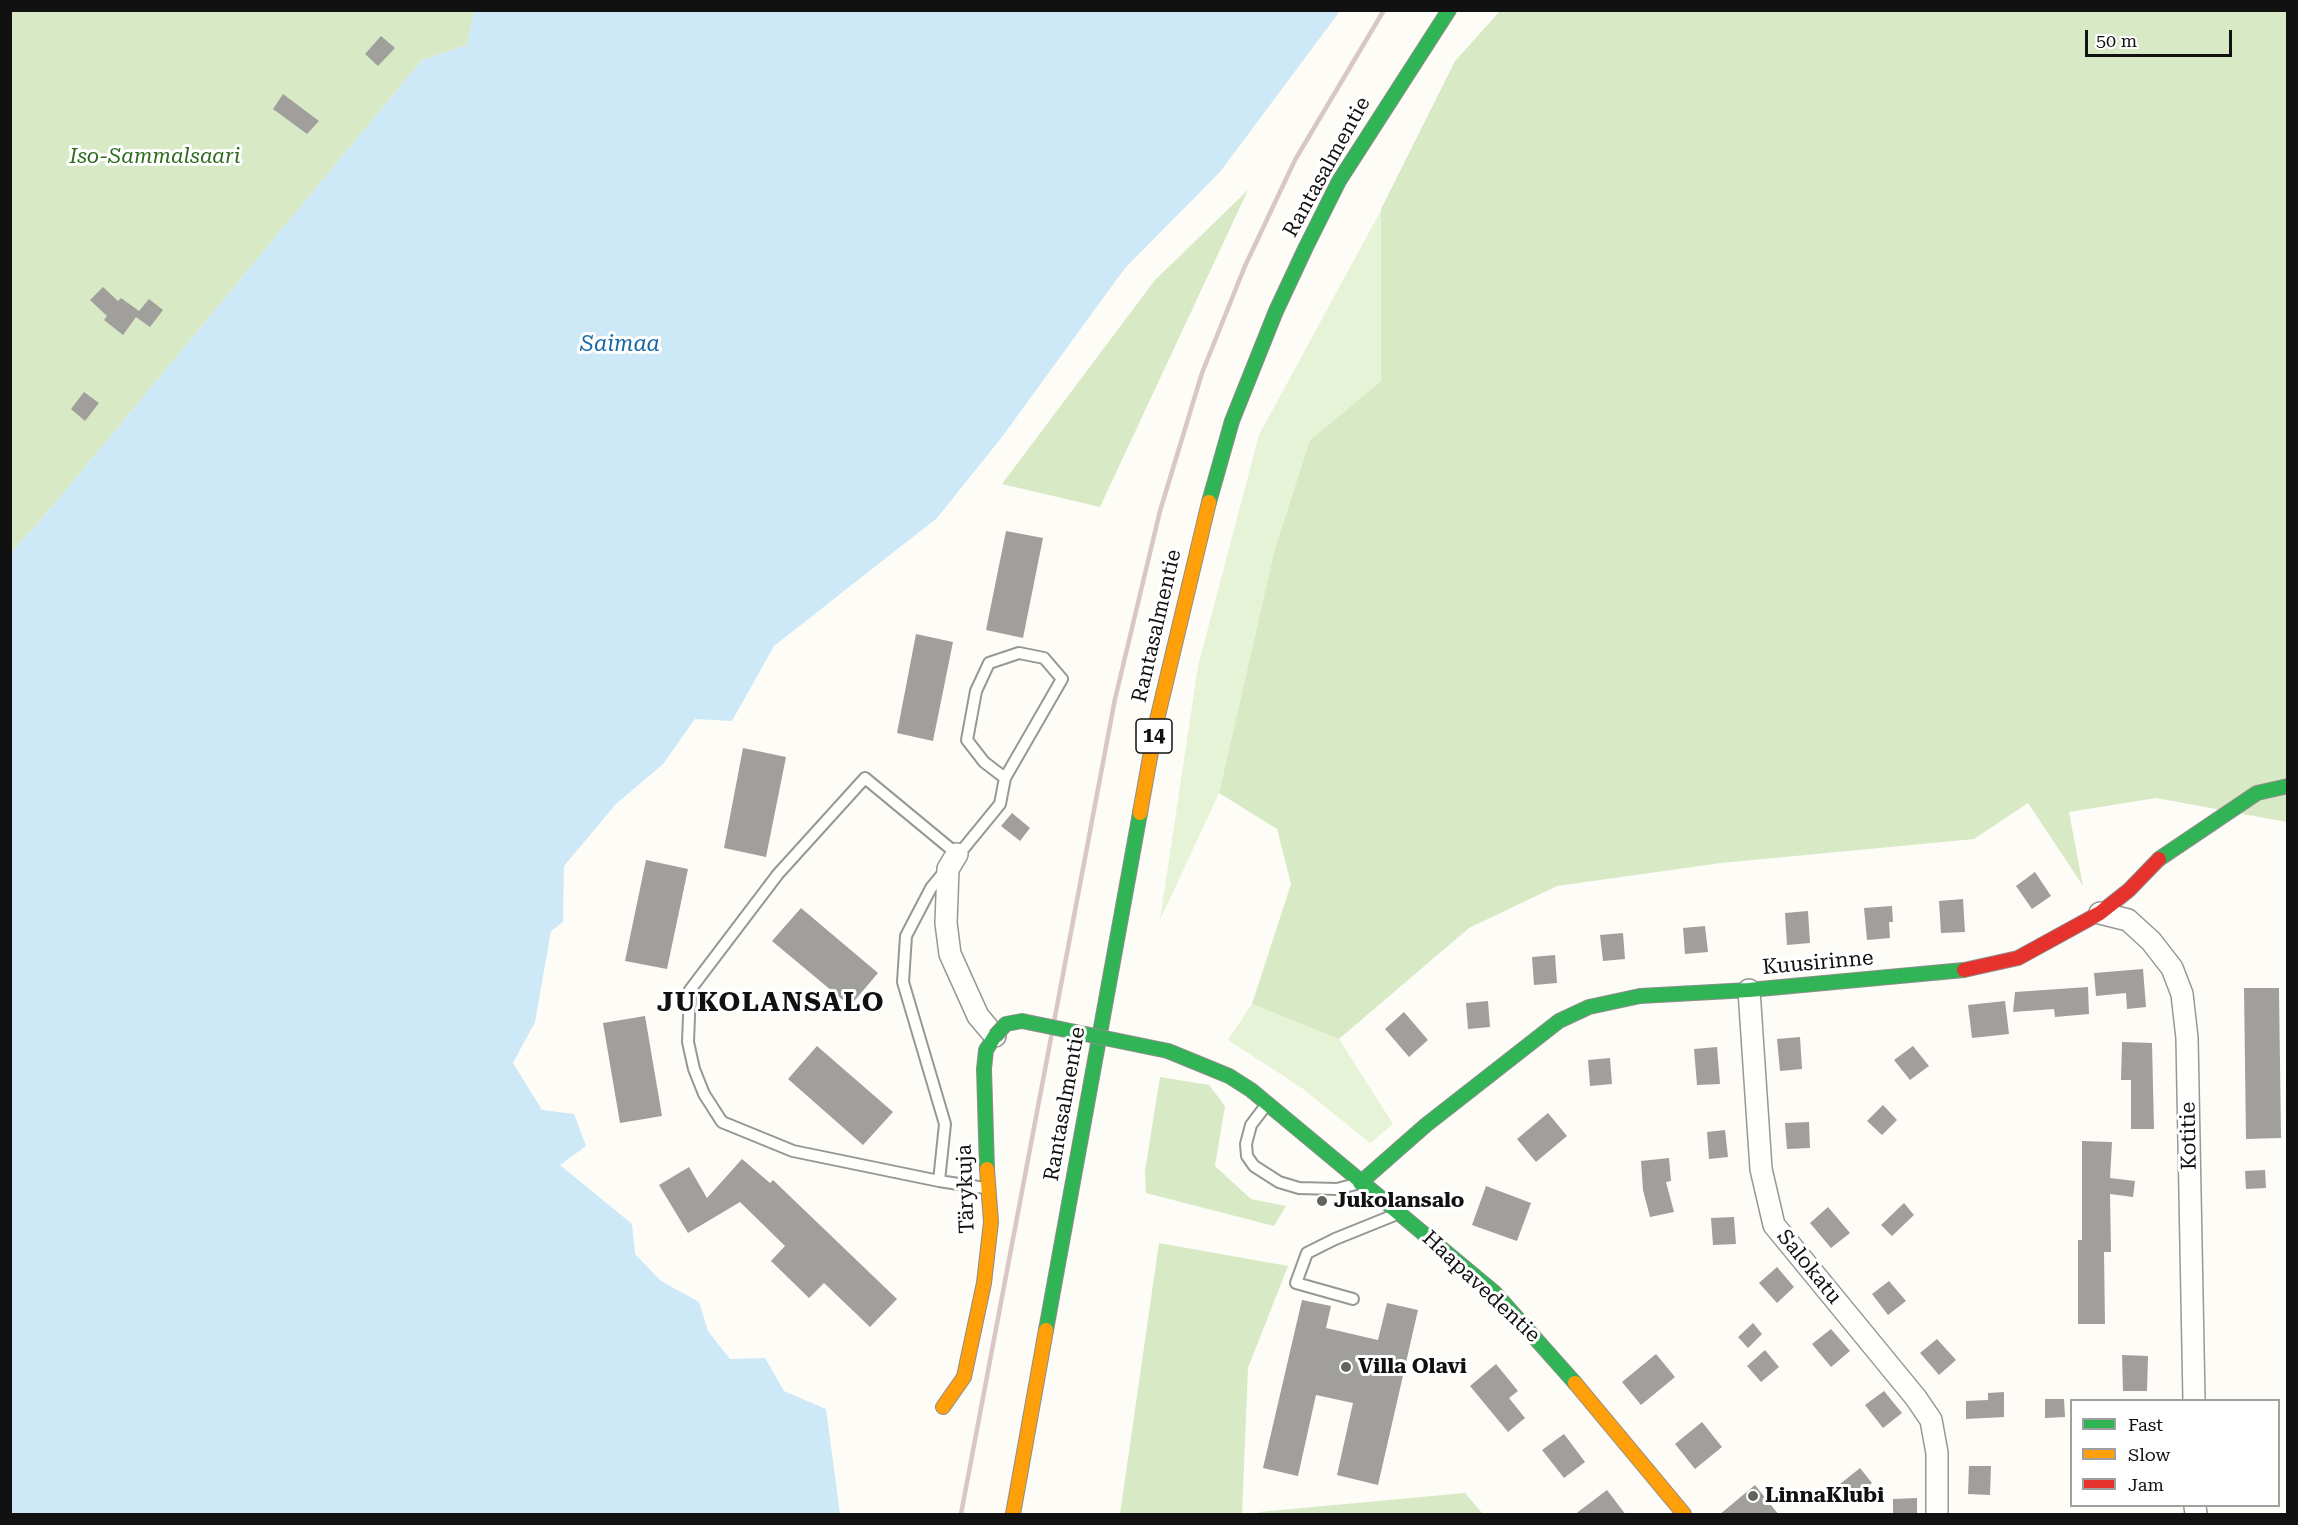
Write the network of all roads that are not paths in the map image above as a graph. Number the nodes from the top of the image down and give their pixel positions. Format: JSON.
{"nodes":[{"id":1,"x":1449,"y":10,"type":"edge"},
{"id":2,"x":1005,"y":778,"type":"junction"},
{"id":3,"x":2288,"y":786,"type":"edge"},
{"id":4,"x":952,"y":861,"type":"junction"},
{"id":5,"x":2100,"y":913,"type":"junction"},
{"id":6,"x":1749,"y":990,"type":"junction"},
{"id":7,"x":995,"y":1036,"type":"junction"},
{"id":8,"x":1267,"y":1103,"type":"junction"},
{"id":9,"x":939,"y":1181,"type":"junction"},
{"id":10,"x":1360,"y":1183,"type":"junction"},
{"id":11,"x":987,"y":1188,"type":"junction"},
{"id":12,"x":1400,"y":1213,"type":"junction"},
{"id":13,"x":1353,"y":1299,"type":"dead end"},
{"id":14,"x":2194,"y":1399,"type":"edge"},
{"id":15,"x":943,"y":1407,"type":"dead end"},
{"id":16,"x":1013,"y":1515,"type":"edge"},
{"id":17,"x":1684,"y":1515,"type":"edge"},
{"id":18,"x":1938,"y":1515,"type":"edge"}],
"edges":[{"from":1,"to":16,"type":"main road","name":"Rantasalmentie","number":"14"},
{"from":2,"to":2,"type":"lane"},
{"from":2,"to":4,"type":"lane"},
{"from":3,"to":5,"type":"main road","name":"Kuusirinne"},
{"from":4,"to":7,"type":"street"},
{"from":4,"to":9,"type":"lane"},
{"from":4,"to":9,"type":"lane"},
{"from":5,"to":6,"type":"main road","name":"Kuusirinne"},
{"from":5,"to":14,"type":"street","name":"Kotitie"},
{"from":6,"to":10,"type":"main road","name":"Kuusirinne"},
{"from":6,"to":18,"type":"street","name":"Salokatu"},
{"from":7,"to":8,"type":"main road","name":"Haapavedentie","bridge":true},
{"from":7,"to":11,"type":"main road","name":"Tärykuja"},
{"from":8,"to":10,"type":"main road","name":"Haapavedentie"},
{"from":8,"to":10,"type":"lane"},
{"from":9,"to":11,"type":"lane"},
{"from":10,"to":12,"type":"main road","name":"Haapavedentie"},
{"from":11,"to":15,"type":"main road","name":"Tärykuja"},
{"from":12,"to":13,"type":"lane"},
{"from":12,"to":17,"type":"main road","name":"Haapavedentie"}]}
